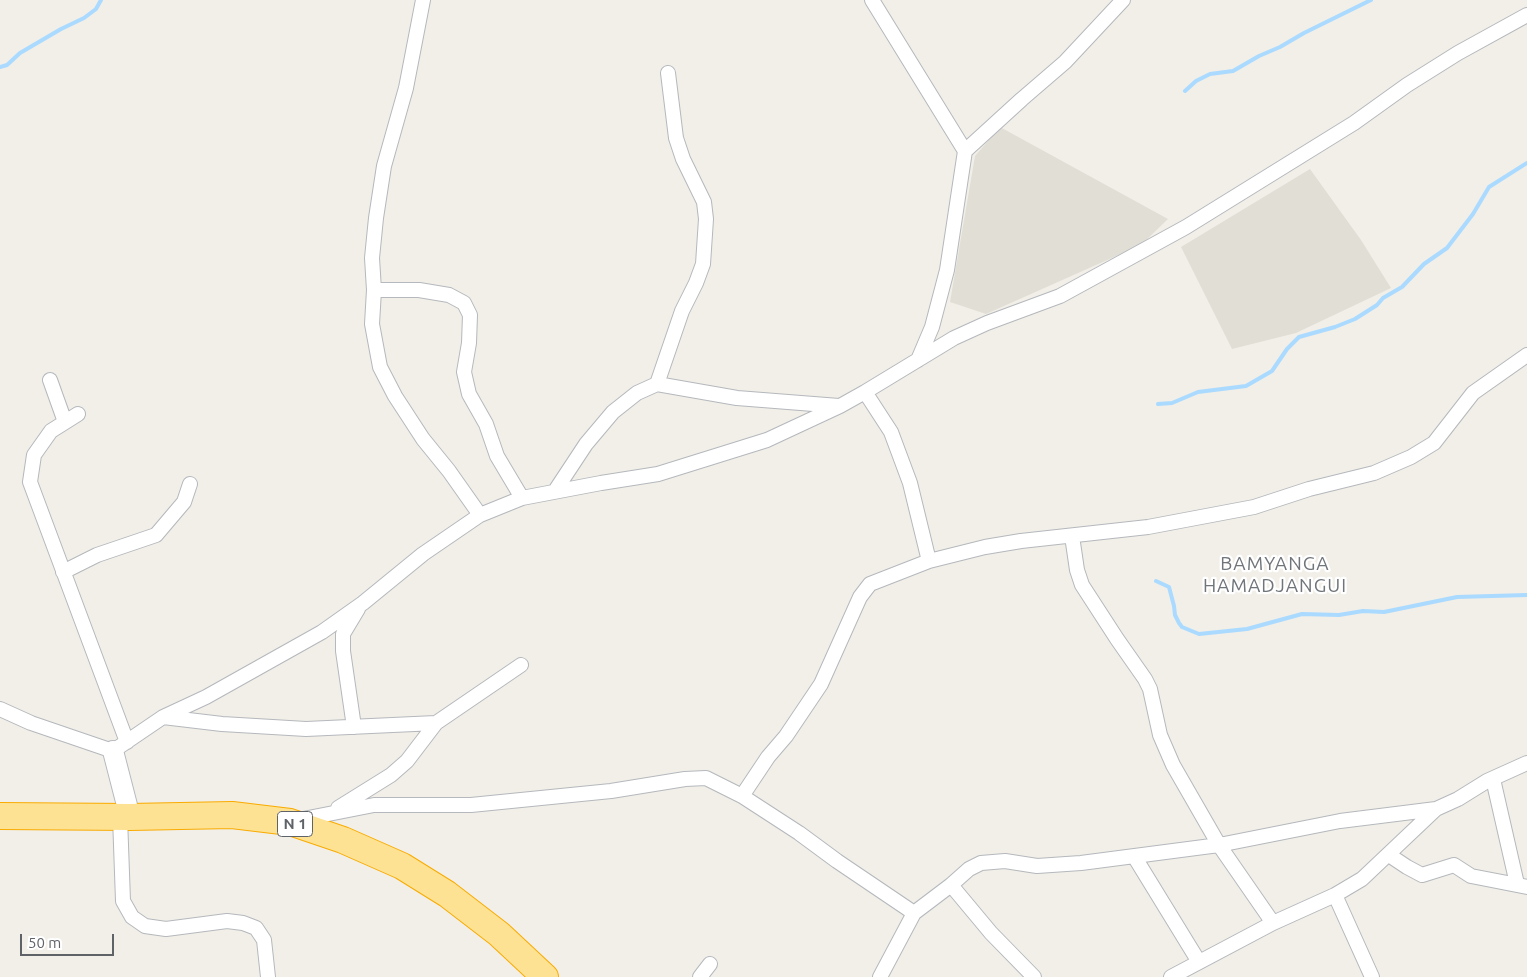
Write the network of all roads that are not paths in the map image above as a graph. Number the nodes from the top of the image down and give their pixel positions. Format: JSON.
{"nodes":[{"id":1,"x":423,"y":0,"type":"edge"},
{"id":2,"x":872,"y":0,"type":"edge"},
{"id":3,"x":1122,"y":0,"type":"edge"},
{"id":4,"x":1527,"y":15,"type":"edge"},
{"id":5,"x":668,"y":73,"type":"dead end"},
{"id":6,"x":965,"y":152,"type":"junction"},
{"id":7,"x":374,"y":290,"type":"junction"},
{"id":8,"x":1527,"y":355,"type":"edge"},
{"id":9,"x":918,"y":360,"type":"junction"},
{"id":10,"x":50,"y":380,"type":"dead end"},
{"id":11,"x":657,"y":384,"type":"junction"},
{"id":12,"x":865,"y":392,"type":"junction"},
{"id":13,"x":840,"y":406,"type":"junction"},
{"id":14,"x":78,"y":414,"type":"dead end"},
{"id":15,"x":65,"y":422,"type":"junction"},
{"id":16,"x":190,"y":484,"type":"dead end"},
{"id":17,"x":555,"y":491,"type":"junction"},
{"id":18,"x":522,"y":498,"type":"junction"},
{"id":19,"x":480,"y":515,"type":"junction"},
{"id":20,"x":1072,"y":536,"type":"junction"},
{"id":21,"x":929,"y":561,"type":"junction"},
{"id":22,"x":63,"y":572,"type":"junction"},
{"id":23,"x":363,"y":603,"type":"junction"},
{"id":24,"x":521,"y":665,"type":"dead end"},
{"id":25,"x":0,"y":709,"type":"edge"},
{"id":26,"x":163,"y":717,"type":"junction"},
{"id":27,"x":436,"y":723,"type":"junction"},
{"id":28,"x":354,"y":727,"type":"junction"},
{"id":29,"x":120,"y":747,"type":"junction"},
{"id":30,"x":1527,"y":764,"type":"edge"},
{"id":31,"x":1493,"y":779,"type":"junction"},
{"id":32,"x":742,"y":796,"type":"junction"},
{"id":33,"x":1436,"y":809,"type":"junction"},
{"id":34,"x":330,"y":813,"type":"junction"},
{"id":35,"x":0,"y":816,"type":"edge"},
{"id":36,"x":125,"y":817,"type":"junction"},
{"id":37,"x":290,"y":822,"type":"junction"},
{"id":38,"x":1219,"y":845,"type":"junction"},
{"id":39,"x":1389,"y":854,"type":"junction"},
{"id":40,"x":1134,"y":856,"type":"junction"},
{"id":41,"x":951,"y":885,"type":"junction"},
{"id":42,"x":1522,"y":886,"type":"edge"},
{"id":43,"x":1335,"y":895,"type":"junction"},
{"id":44,"x":914,"y":914,"type":"junction"},
{"id":45,"x":1273,"y":923,"type":"junction"},
{"id":46,"x":710,"y":964,"type":"dead end"},
{"id":47,"x":1197,"y":968,"type":"edge"},
{"id":48,"x":268,"y":977,"type":"edge"},
{"id":49,"x":545,"y":977,"type":"edge"},
{"id":50,"x":700,"y":977,"type":"edge"},
{"id":51,"x":880,"y":977,"type":"edge"},
{"id":52,"x":1034,"y":977,"type":"edge"},
{"id":53,"x":1171,"y":977,"type":"edge"},
{"id":54,"x":1372,"y":977,"type":"edge"}],
"edges":[{"from":1,"to":7,"type":"street"},
{"from":2,"to":6,"type":"street"},
{"from":3,"to":6,"type":"street"},
{"from":4,"to":9,"type":"street"},
{"from":5,"to":11,"type":"street"},
{"from":6,"to":9,"type":"street"},
{"from":7,"to":18,"type":"street"},
{"from":7,"to":19,"type":"street"},
{"from":8,"to":20,"type":"street"},
{"from":9,"to":12,"type":"street"},
{"from":10,"to":15,"type":"street"},
{"from":11,"to":13,"type":"street"},
{"from":11,"to":17,"type":"street"},
{"from":12,"to":13,"type":"street"},
{"from":12,"to":21,"type":"street"},
{"from":13,"to":17,"type":"street"},
{"from":14,"to":15,"type":"street"},
{"from":15,"to":22,"type":"street"},
{"from":16,"to":22,"type":"street"},
{"from":17,"to":18,"type":"street"},
{"from":18,"to":19,"type":"street"},
{"from":19,"to":23,"type":"street"},
{"from":20,"to":21,"type":"street"},
{"from":20,"to":38,"type":"street"},
{"from":21,"to":32,"type":"street"},
{"from":22,"to":29,"type":"street"},
{"from":23,"to":26,"type":"street"},
{"from":23,"to":28,"type":"street"},
{"from":24,"to":27,"type":"street"},
{"from":25,"to":29,"type":"street"},
{"from":26,"to":28,"type":"street"},
{"from":26,"to":29,"type":"street"},
{"from":27,"to":28,"type":"street"},
{"from":27,"to":34,"type":"street"},
{"from":29,"to":36,"type":"street"},
{"from":30,"to":31,"type":"street"},
{"from":31,"to":33,"type":"street"},
{"from":31,"to":42,"type":"street"},
{"from":32,"to":34,"type":"street"},
{"from":32,"to":44,"type":"street"},
{"from":33,"to":38,"type":"street"},
{"from":33,"to":39,"type":"street"},
{"from":34,"to":37,"type":"street"},
{"from":35,"to":36,"type":"highway","number":"N 1"},
{"from":36,"to":37,"type":"highway","number":"N 1"},
{"from":36,"to":48,"type":"street"},
{"from":37,"to":49,"type":"highway","number":"N 1"},
{"from":38,"to":40,"type":"street"},
{"from":38,"to":45,"type":"street"},
{"from":39,"to":42,"type":"street"},
{"from":39,"to":43,"type":"street"},
{"from":40,"to":41,"type":"street"},
{"from":40,"to":47,"type":"street"},
{"from":41,"to":44,"type":"street"},
{"from":41,"to":52,"type":"street"},
{"from":43,"to":45,"type":"street"},
{"from":43,"to":54,"type":"street"},
{"from":44,"to":51,"type":"street"},
{"from":45,"to":47,"type":"street"},
{"from":46,"to":50,"type":"street"},
{"from":47,"to":53,"type":"street"}]}
